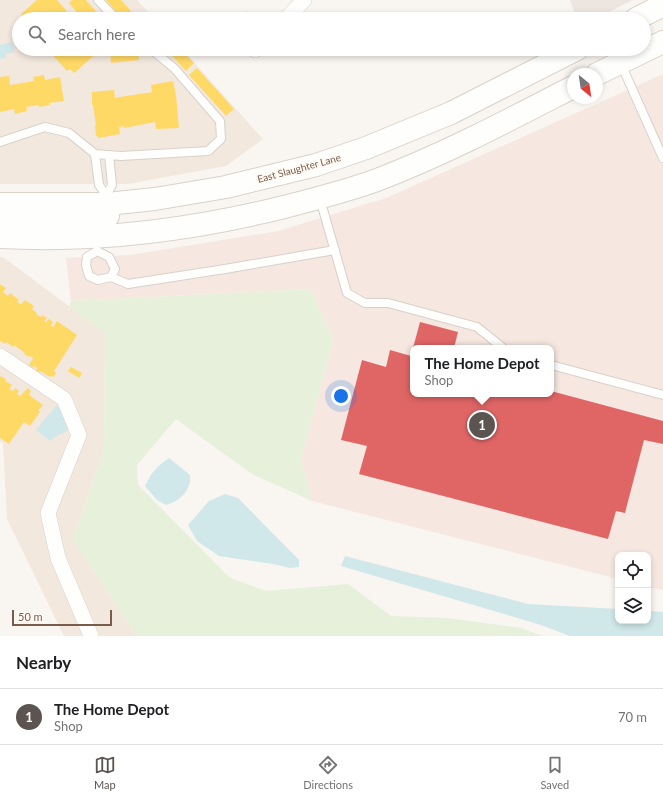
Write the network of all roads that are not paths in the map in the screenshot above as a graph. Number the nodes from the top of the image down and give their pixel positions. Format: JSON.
{"nodes":[{"id":1,"x":98,"y":0,"type":"edge"},
{"id":2,"x":304,"y":0,"type":"edge"},
{"id":3,"x":663,"y":5,"type":"edge"},
{"id":4,"x":109,"y":12,"type":"edge"},
{"id":5,"x":293,"y":12,"type":"edge"},
{"id":6,"x":650,"y":12,"type":"edge"},
{"id":7,"x":663,"y":42,"type":"edge"},
{"id":8,"x":651,"y":48,"type":"edge"},
{"id":9,"x":159,"y":56,"type":"edge"},
{"id":10,"x":563,"y":56,"type":"edge"},
{"id":11,"x":633,"y":56,"type":"edge"},
{"id":12,"x":620,"y":62,"type":"junction"},
{"id":13,"x":603,"y":71,"type":"edge"},
{"id":14,"x":567,"y":90,"type":"edge"},
{"id":15,"x":0,"y":142,"type":"edge"},
{"id":16,"x":95,"y":154,"type":"junction"},
{"id":17,"x":109,"y":155,"type":"junction"},
{"id":18,"x":663,"y":158,"type":"edge"},
{"id":19,"x":104,"y":195,"type":"junction"},
{"id":20,"x":320,"y":198,"type":"junction"},
{"id":21,"x":0,"y":204,"type":"edge"},
{"id":22,"x":0,"y":222,"type":"edge"},
{"id":23,"x":0,"y":237,"type":"edge"},
{"id":24,"x":98,"y":244,"type":"junction"},
{"id":25,"x":335,"y":250,"type":"junction"},
{"id":26,"x":111,"y":277,"type":"junction"},
{"id":27,"x":499,"y":345,"type":"edge"},
{"id":28,"x":0,"y":356,"type":"edge"},
{"id":29,"x":554,"y":366,"type":"edge"},
{"id":30,"x":663,"y":394,"type":"edge"},
{"id":31,"x":91,"y":636,"type":"edge"}],
"edges":[{"from":1,"to":4,"type":"lane"},
{"from":2,"to":5,"type":"street"},
{"from":3,"to":6,"type":"main road"},
{"from":7,"to":8,"type":"main road"},
{"from":9,"to":17,"type":"lane"},
{"from":10,"to":19,"type":"main road","name":"East Slaughter Lane"},
{"from":11,"to":12,"type":"main road"},
{"from":12,"to":13,"type":"main road"},
{"from":12,"to":18,"type":"lane"},
{"from":14,"to":20,"type":"main road"},
{"from":15,"to":16,"type":"lane"},
{"from":16,"to":17,"type":"lane"},
{"from":16,"to":19,"type":"lane"},
{"from":17,"to":19,"type":"lane"},
{"from":19,"to":21,"type":"main road","name":"East Slaughter Lane"},
{"from":19,"to":22,"type":"main road"},
{"from":20,"to":24,"type":"main road"},
{"from":20,"to":25,"type":"lane"},
{"from":23,"to":24,"type":"main road"},
{"from":24,"to":26,"type":"lane"},
{"from":24,"to":26,"type":"lane"},
{"from":25,"to":26,"type":"lane"},
{"from":25,"to":27,"type":"lane"},
{"from":28,"to":31,"type":"street"},
{"from":29,"to":30,"type":"lane"}]}
